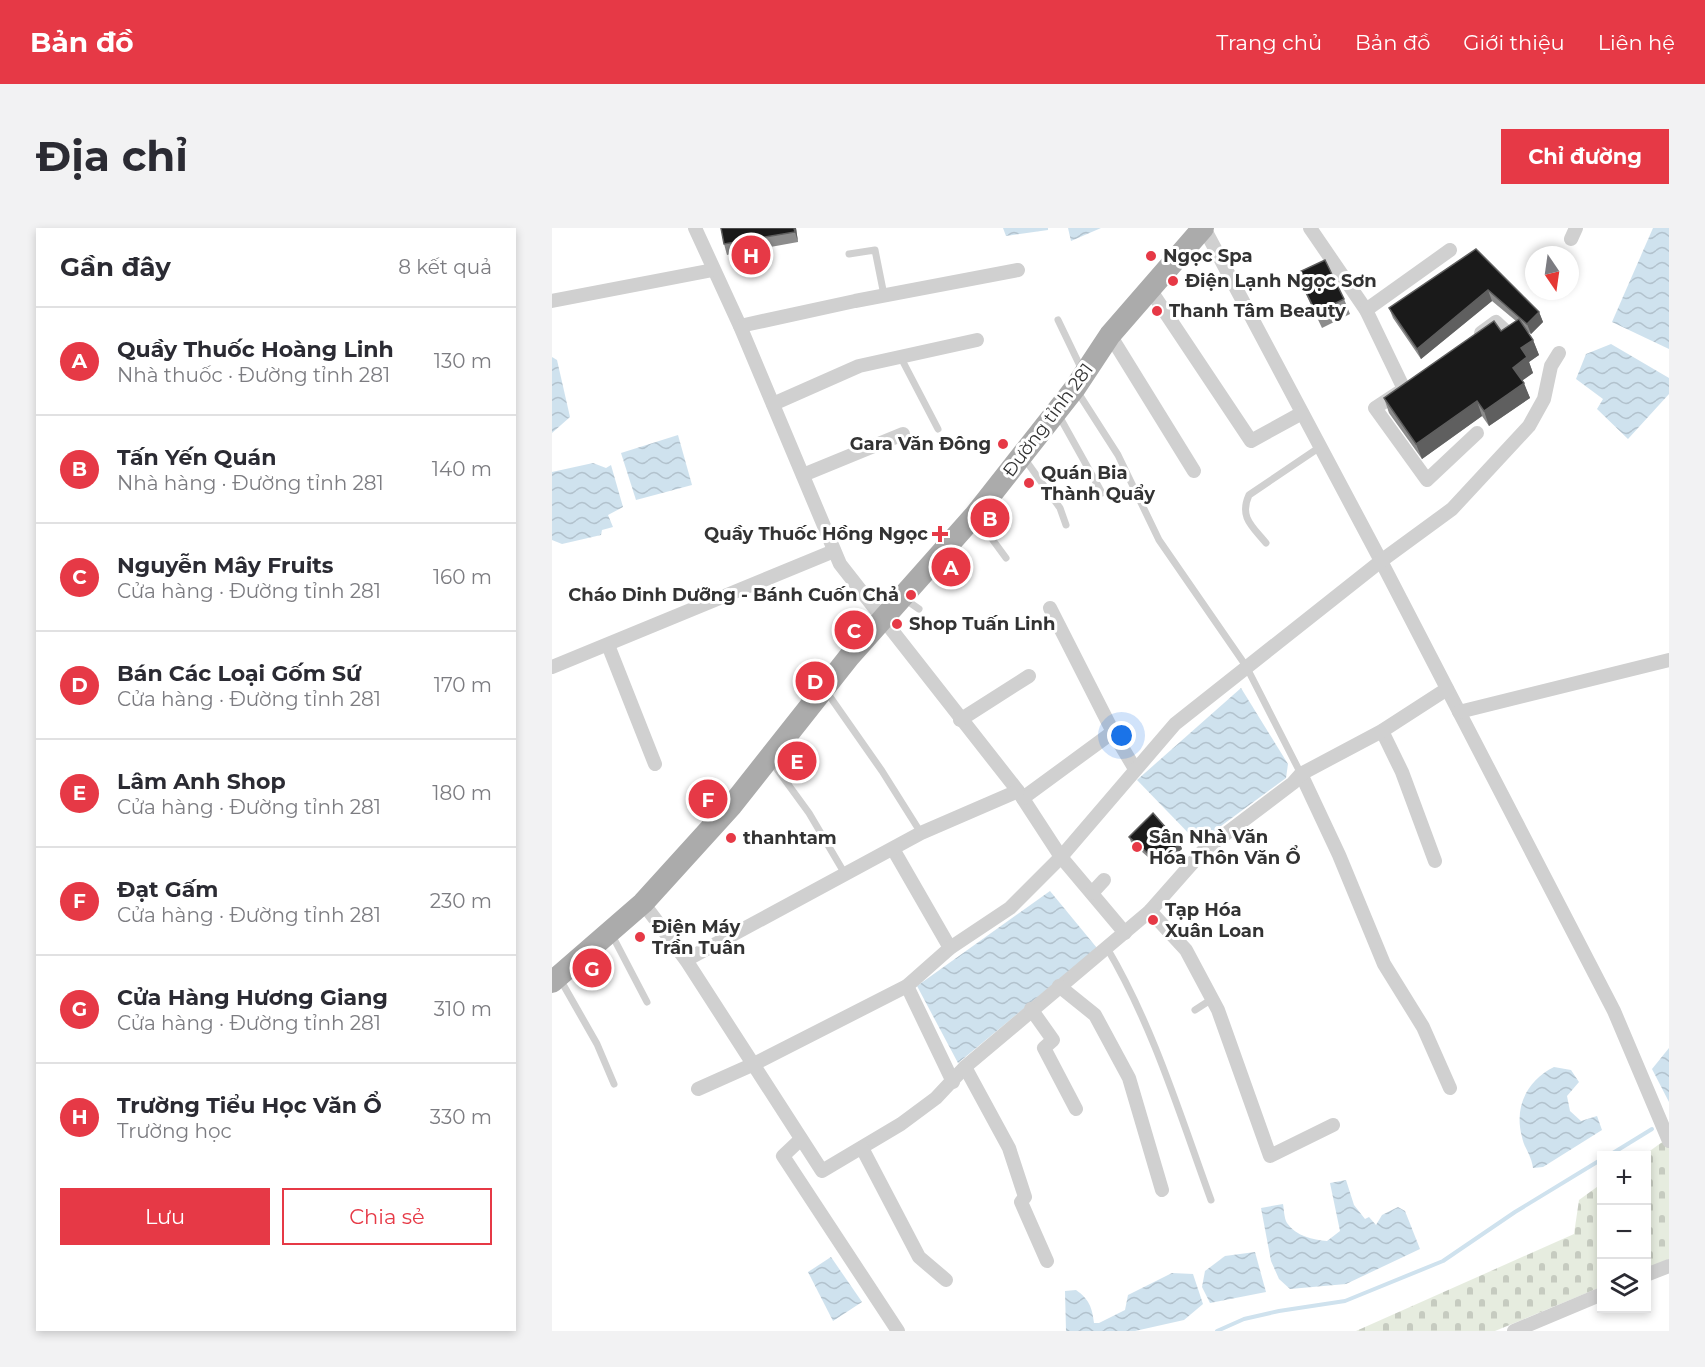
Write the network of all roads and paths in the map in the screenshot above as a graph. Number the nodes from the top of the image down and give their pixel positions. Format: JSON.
{"nodes":[{"id":1,"x":695,"y":228,"type":"edge"},
{"id":2,"x":1204,"y":228,"type":"edge"},
{"id":3,"x":1310,"y":228,"type":"edge"},
{"id":4,"x":1450,"y":250,"type":"dead end"},
{"id":5,"x":849,"y":254,"type":"dead end"},
{"id":6,"x":713,"y":270,"type":"junction"},
{"id":7,"x":1018,"y":270,"type":"dead end"},
{"id":8,"x":1149,"y":288,"type":"junction"},
{"id":9,"x":884,"y":295,"type":"junction"},
{"id":10,"x":552,"y":301,"type":"edge"},
{"id":11,"x":1366,"y":310,"type":"junction"},
{"id":12,"x":1058,"y":320,"type":"dead end"},
{"id":13,"x":740,"y":326,"type":"junction"},
{"id":14,"x":1110,"y":335,"type":"junction"},
{"id":15,"x":1511,"y":336,"type":"edge"},
{"id":16,"x":977,"y":340,"type":"dead end"},
{"id":17,"x":1469,"y":342,"type":"edge"},
{"id":18,"x":1559,"y":353,"type":"dead end"},
{"id":19,"x":900,"y":356,"type":"junction"},
{"id":20,"x":1080,"y":382,"type":"junction"},
{"id":21,"x":773,"y":404,"type":"junction"},
{"id":22,"x":1057,"y":412,"type":"junction"},
{"id":23,"x":1302,"y":413,"type":"junction"},
{"id":24,"x":938,"y":429,"type":"dead end"},
{"id":25,"x":1477,"y":433,"type":"dead end"},
{"id":26,"x":903,"y":434,"type":"dead end"},
{"id":27,"x":1320,"y":447,"type":"junction"},
{"id":28,"x":1022,"y":456,"type":"junction"},
{"id":29,"x":1194,"y":471,"type":"dead end"},
{"id":30,"x":803,"y":475,"type":"junction"},
{"id":31,"x":1102,"y":493,"type":"dead end"},
{"id":32,"x":975,"y":515,"type":"junction"},
{"id":33,"x":1066,"y":525,"type":"dead end"},
{"id":34,"x":1266,"y":543,"type":"dead end"},
{"id":35,"x":834,"y":551,"type":"junction"},
{"id":36,"x":1006,"y":558,"type":"dead end"},
{"id":37,"x":1381,"y":561,"type":"junction"},
{"id":38,"x":1050,"y":608,"type":"dead end"},
{"id":39,"x":881,"y":619,"type":"junction"},
{"id":40,"x":608,"y":645,"type":"junction"},
{"id":41,"x":1669,"y":660,"type":"edge"},
{"id":42,"x":1246,"y":666,"type":"junction"},
{"id":43,"x":552,"y":667,"type":"edge"},
{"id":44,"x":1029,"y":676,"type":"dead end"},
{"id":45,"x":823,"y":688,"type":"junction"},
{"id":46,"x":1447,"y":689,"type":"junction"},
{"id":47,"x":1459,"y":712,"type":"junction"},
{"id":48,"x":960,"y":720,"type":"junction"},
{"id":49,"x":1382,"y":731,"type":"junction"},
{"id":50,"x":1113,"y":732,"type":"junction"},
{"id":51,"x":769,"y":759,"type":"junction"},
{"id":52,"x":655,"y":764,"type":"dead end"},
{"id":53,"x":1135,"y":769,"type":"junction"},
{"id":54,"x":1301,"y":774,"type":"junction"},
{"id":55,"x":1021,"y":794,"type":"junction"},
{"id":56,"x":921,"y":833,"type":"junction"},
{"id":57,"x":893,"y":849,"type":"junction"},
{"id":58,"x":1061,"y":857,"type":"junction"},
{"id":59,"x":1435,"y":861,"type":"dead end"},
{"id":60,"x":845,"y":875,"type":"junction"},
{"id":61,"x":1104,"y":880,"type":"dead end"},
{"id":62,"x":1092,"y":893,"type":"junction"},
{"id":63,"x":643,"y":903,"type":"junction"},
{"id":64,"x":1150,"y":911,"type":"junction"},
{"id":65,"x":611,"y":933,"type":"junction"},
{"id":66,"x":1125,"y":933,"type":"junction"},
{"id":67,"x":950,"y":948,"type":"junction"},
{"id":68,"x":1107,"y":948,"type":"junction"},
{"id":69,"x":686,"y":960,"type":"junction"},
{"id":70,"x":555,"y":980,"type":"edge"},
{"id":71,"x":907,"y":986,"type":"junction"},
{"id":72,"x":1059,"y":986,"type":"junction"},
{"id":73,"x":1212,"y":999,"type":"junction"},
{"id":74,"x":647,"y":1002,"type":"dead end"},
{"id":75,"x":1031,"y":1009,"type":"junction"},
{"id":76,"x":1195,"y":1011,"type":"dead end"},
{"id":77,"x":753,"y":1064,"type":"junction"},
{"id":78,"x":965,"y":1067,"type":"junction"},
{"id":79,"x":953,"y":1082,"type":"junction"},
{"id":80,"x":614,"y":1084,"type":"dead end"},
{"id":81,"x":1450,"y":1088,"type":"dead end"},
{"id":82,"x":698,"y":1089,"type":"dead end"},
{"id":83,"x":1076,"y":1109,"type":"dead end"},
{"id":84,"x":1333,"y":1125,"type":"dead end"},
{"id":85,"x":801,"y":1138,"type":"junction"},
{"id":86,"x":1669,"y":1141,"type":"edge"},
{"id":87,"x":862,"y":1148,"type":"junction"},
{"id":88,"x":1162,"y":1190,"type":"dead end"},
{"id":89,"x":1211,"y":1200,"type":"dead end"},
{"id":90,"x":1047,"y":1261,"type":"dead end"},
{"id":91,"x":1669,"y":1266,"type":"edge"},
{"id":92,"x":1651,"y":1273,"type":"edge"},
{"id":93,"x":946,"y":1280,"type":"dead end"},
{"id":94,"x":1597,"y":1296,"type":"edge"},
{"id":95,"x":898,"y":1331,"type":"edge"},
{"id":96,"x":1514,"y":1331,"type":"edge"}],
"edges":[{"from":1,"to":6,"type":"street"},
{"from":2,"to":8,"type":"main road","name":"Đường tỉnh 281"},
{"from":2,"to":23,"type":"street"},
{"from":3,"to":11,"type":"street"},
{"from":4,"to":11,"type":"street"},
{"from":5,"to":9,"type":"lane"},
{"from":6,"to":10,"type":"street"},
{"from":6,"to":13,"type":"street"},
{"from":7,"to":9,"type":"street"},
{"from":8,"to":14,"type":"main road","name":"Đường tỉnh 281"},
{"from":8,"to":23,"type":"street"},
{"from":9,"to":13,"type":"street"},
{"from":11,"to":25,"type":"street"},
{"from":12,"to":20,"type":"lane"},
{"from":13,"to":21,"type":"street"},
{"from":14,"to":20,"type":"main road","name":"Đường tỉnh 281"},
{"from":14,"to":29,"type":"street"},
{"from":15,"to":17,"type":"street"},
{"from":16,"to":19,"type":"street"},
{"from":18,"to":37,"type":"street"},
{"from":19,"to":21,"type":"street"},
{"from":19,"to":24,"type":"lane"},
{"from":20,"to":22,"type":"main road","name":"Đường tỉnh 281"},
{"from":20,"to":42,"type":"lane"},
{"from":21,"to":30,"type":"street"},
{"from":22,"to":28,"type":"main road","name":"Đường tỉnh 281"},
{"from":22,"to":31,"type":"lane"},
{"from":23,"to":27,"type":"street"},
{"from":26,"to":30,"type":"street"},
{"from":27,"to":34,"type":"lane"},
{"from":27,"to":37,"type":"street"},
{"from":28,"to":32,"type":"main road","name":"Đường tỉnh 281"},
{"from":28,"to":33,"type":"lane"},
{"from":30,"to":35,"type":"street"},
{"from":32,"to":36,"type":"lane"},
{"from":32,"to":39,"type":"main road","name":"Đường tỉnh 281"},
{"from":35,"to":39,"type":"street"},
{"from":35,"to":40,"type":"street"},
{"from":37,"to":42,"type":"street"},
{"from":37,"to":46,"type":"street"},
{"from":38,"to":50,"type":"street"},
{"from":39,"to":45,"type":"main road","name":"Đường tỉnh 281"},
{"from":39,"to":48,"type":"street"},
{"from":40,"to":43,"type":"street"},
{"from":40,"to":52,"type":"street"},
{"from":41,"to":47,"type":"street"},
{"from":42,"to":53,"type":"street"},
{"from":42,"to":54,"type":"lane"},
{"from":44,"to":48,"type":"street"},
{"from":45,"to":51,"type":"main road","name":"Đường tỉnh 281"},
{"from":45,"to":56,"type":"lane"},
{"from":46,"to":47,"type":"street"},
{"from":46,"to":49,"type":"street"},
{"from":47,"to":86,"type":"street"},
{"from":48,"to":55,"type":"street"},
{"from":49,"to":54,"type":"street"},
{"from":49,"to":59,"type":"street"},
{"from":50,"to":53,"type":"street"},
{"from":50,"to":55,"type":"street"},
{"from":51,"to":60,"type":"lane"},
{"from":51,"to":63,"type":"main road","name":"Đường tỉnh 281"},
{"from":53,"to":58,"type":"street"},
{"from":54,"to":64,"type":"street"},
{"from":54,"to":81,"type":"street"},
{"from":55,"to":56,"type":"street"},
{"from":55,"to":58,"type":"street"},
{"from":56,"to":57,"type":"street"},
{"from":57,"to":60,"type":"street"},
{"from":57,"to":67,"type":"street"},
{"from":58,"to":62,"type":"street"},
{"from":58,"to":67,"type":"street"},
{"from":60,"to":69,"type":"street"},
{"from":61,"to":62,"type":"street"},
{"from":62,"to":66,"type":"street"},
{"from":63,"to":65,"type":"main road","name":"Đường tỉnh 281"},
{"from":63,"to":69,"type":"street"},
{"from":64,"to":66,"type":"street"},
{"from":64,"to":73,"type":"street"},
{"from":65,"to":70,"type":"main road","name":"Đường tỉnh 281"},
{"from":65,"to":74,"type":"lane"},
{"from":66,"to":68,"type":"street"},
{"from":67,"to":71,"type":"street"},
{"from":68,"to":72,"type":"street"},
{"from":68,"to":89,"type":"lane"},
{"from":69,"to":77,"type":"street"},
{"from":70,"to":80,"type":"lane"},
{"from":71,"to":77,"type":"street"},
{"from":71,"to":79,"type":"street"},
{"from":72,"to":75,"type":"street"},
{"from":72,"to":88,"type":"street"},
{"from":73,"to":76,"type":"lane"},
{"from":73,"to":84,"type":"street"},
{"from":75,"to":78,"type":"street"},
{"from":75,"to":83,"type":"street"},
{"from":77,"to":82,"type":"street"},
{"from":77,"to":85,"type":"street"},
{"from":78,"to":79,"type":"street"},
{"from":78,"to":90,"type":"street"},
{"from":79,"to":87,"type":"street"},
{"from":85,"to":87,"type":"street"},
{"from":85,"to":95,"type":"street"},
{"from":87,"to":93,"type":"street"},
{"from":91,"to":92,"type":"street"},
{"from":94,"to":96,"type":"street"}]}
